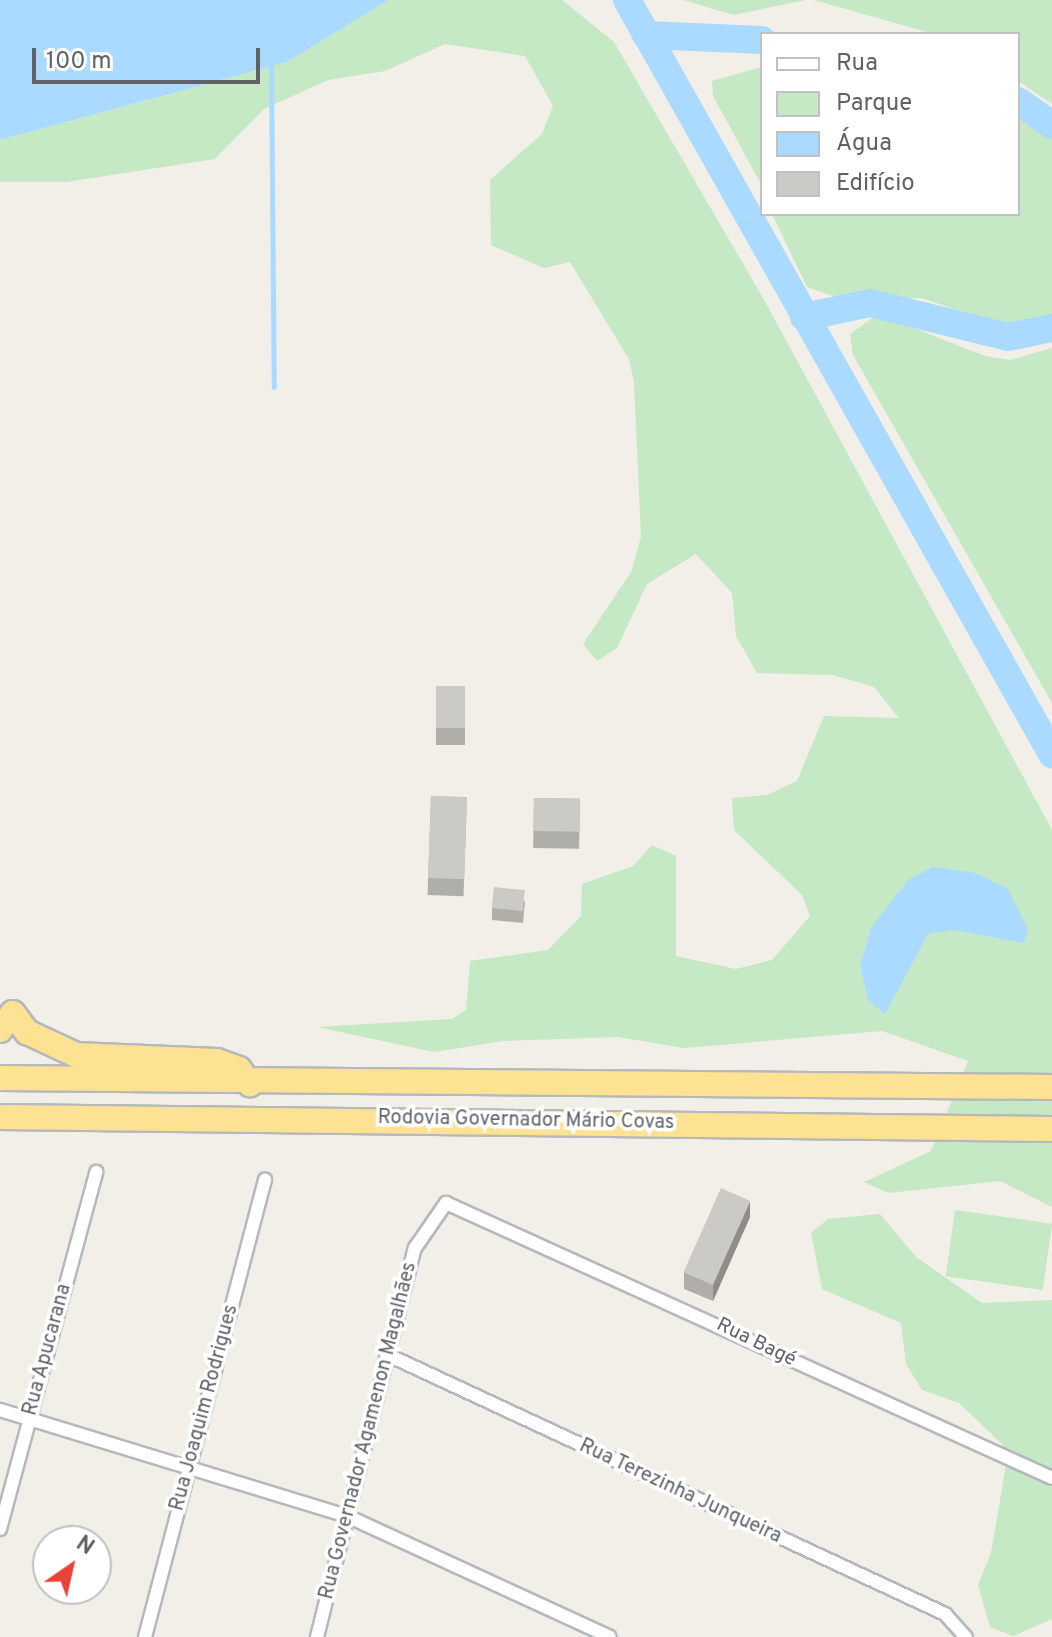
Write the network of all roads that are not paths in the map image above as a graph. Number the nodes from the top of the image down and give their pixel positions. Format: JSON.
{"nodes":[{"id":1,"x":0,"y":1030,"type":"edge"},
{"id":2,"x":0,"y":1078,"type":"edge"},
{"id":3,"x":250,"y":1084,"type":"junction"},
{"id":4,"x":1052,"y":1087,"type":"edge"},
{"id":5,"x":0,"y":1117,"type":"edge"},
{"id":6,"x":62,"y":1118,"type":"junction"},
{"id":7,"x":1052,"y":1129,"type":"edge"},
{"id":8,"x":0,"y":1131,"type":"edge"},
{"id":9,"x":96,"y":1172,"type":"dead end"},
{"id":10,"x":265,"y":1179,"type":"dead end"},
{"id":11,"x":462,"y":1204,"type":"joint"},
{"id":12,"x":386,"y":1354,"type":"junction"},
{"id":13,"x":0,"y":1410,"type":"edge"},
{"id":14,"x":29,"y":1420,"type":"junction"},
{"id":15,"x":189,"y":1469,"type":"junction"},
{"id":16,"x":1052,"y":1478,"type":"edge"},
{"id":17,"x":347,"y":1516,"type":"junction"},
{"id":18,"x":0,"y":1529,"type":"edge"},
{"id":19,"x":145,"y":1637,"type":"edge"},
{"id":20,"x":317,"y":1637,"type":"edge"},
{"id":21,"x":610,"y":1637,"type":"edge"},
{"id":22,"x":966,"y":1637,"type":"edge"}],
"edges":[{"from":1,"to":3,"type":"highway"},
{"from":2,"to":3,"type":"highway","name":"Rodovia Governador Mário Covas"},
{"from":3,"to":4,"type":"highway","name":"Rodovia Governador Mário Covas"},
{"from":5,"to":6,"type":"highway","name":"Rodovia Governador Mário Covas"},
{"from":6,"to":7,"type":"highway","name":"Rodovia Governador Mário Covas"},
{"from":6,"to":8,"type":"highway"},
{"from":9,"to":14,"type":"street","name":"Rua Apucarana"},
{"from":10,"to":15,"type":"street","name":"Rua Joaquim Rodrigues"},
{"from":11,"to":12,"type":"street","name":"Rua Governador Agamenon Magalhães"},
{"from":11,"to":16,"type":"street","name":"Rua Bagé"},
{"from":12,"to":17,"type":"street","name":"Rua Governador Agamenon Magalhães"},
{"from":12,"to":22,"type":"street","name":"Rua Terezinha Junqueira"},
{"from":13,"to":14,"type":"street"},
{"from":14,"to":15,"type":"street"},
{"from":14,"to":18,"type":"street","name":"Rua Apucarana"},
{"from":15,"to":17,"type":"street"},
{"from":15,"to":19,"type":"street","name":"Rua Joaquim Rodrigues"},
{"from":17,"to":20,"type":"street","name":"Rua Governador Agamenon Magalhães"},
{"from":17,"to":21,"type":"street"}]}
